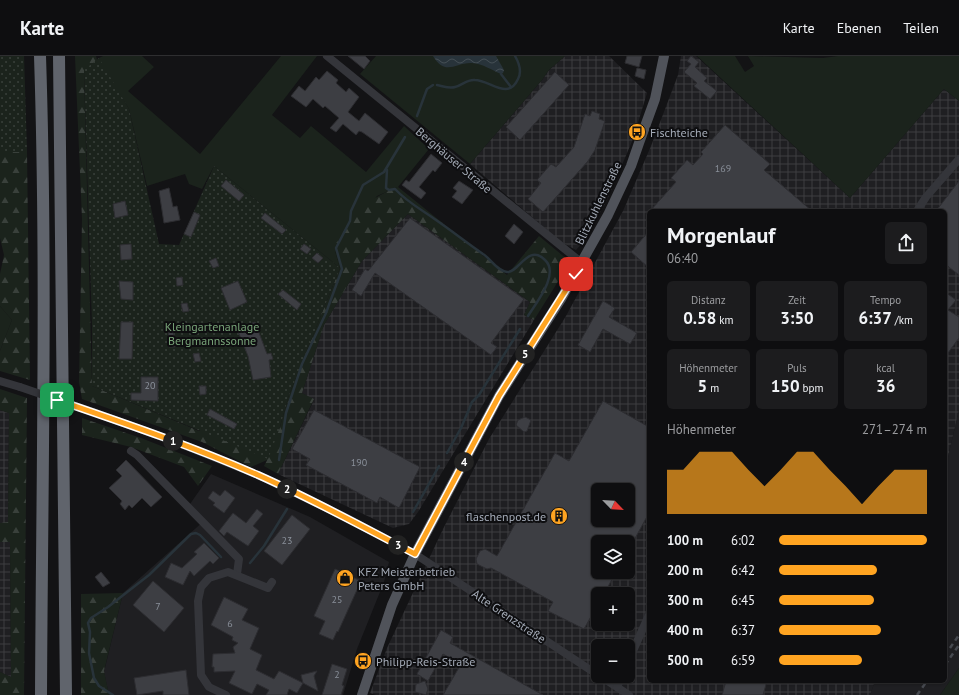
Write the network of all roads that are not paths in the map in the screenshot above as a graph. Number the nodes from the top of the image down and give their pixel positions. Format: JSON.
{"nodes":[{"id":1,"x":40,"y":56,"type":"edge"},
{"id":2,"x":60,"y":56,"type":"edge"},
{"id":3,"x":327,"y":56,"type":"edge"},
{"id":4,"x":664,"y":56,"type":"edge"},
{"id":5,"x":959,"y":159,"type":"edge"},
{"id":6,"x":917,"y":209,"type":"edge"},
{"id":7,"x":582,"y":263,"type":"junction"},
{"id":8,"x":0,"y":381,"type":"edge"},
{"id":9,"x":131,"y":450,"type":"dead end"},
{"id":10,"x":415,"y":554,"type":"junction"},
{"id":11,"x":237,"y":574,"type":"junction"},
{"id":12,"x":272,"y":582,"type":"dead end"},
{"id":13,"x":647,"y":619,"type":"edge"},
{"id":14,"x":635,"y":646,"type":"edge"},
{"id":15,"x":591,"y":670,"type":"edge"},
{"id":16,"x":611,"y":683,"type":"edge"},
{"id":17,"x":619,"y":683,"type":"edge"},
{"id":18,"x":617,"y":687,"type":"junction"},
{"id":19,"x":41,"y":695,"type":"edge"},
{"id":20,"x":66,"y":695,"type":"edge"},
{"id":21,"x":226,"y":695,"type":"edge"},
{"id":22,"x":362,"y":695,"type":"edge"},
{"id":23,"x":629,"y":695,"type":"edge"}],
"edges":[{"from":1,"to":19,"type":"highway"},
{"from":2,"to":20,"type":"highway"},
{"from":3,"to":7,"type":"street","name":"Berghäuser Straße"},
{"from":4,"to":7,"type":"main road","name":"Blitzkuhlenstraße"},
{"from":5,"to":6,"type":"street"},
{"from":7,"to":10,"type":"main road","name":"Blitzkuhlenstraße"},
{"from":8,"to":10,"type":"street","name":"Alte Grenzstraße","bridge":true},
{"from":9,"to":11,"type":"street"},
{"from":10,"to":15,"type":"street","name":"Alte Grenzstraße"},
{"from":10,"to":22,"type":"main road","name":"Blitzkuhlenstraße"},
{"from":11,"to":12,"type":"street"},
{"from":11,"to":21,"type":"street"},
{"from":13,"to":14,"type":"street"},
{"from":16,"to":18,"type":"street","name":"Alte Grenzstraße"},
{"from":17,"to":18,"type":"street"},
{"from":18,"to":23,"type":"street","name":"Alte Grenzstraße"}]}
